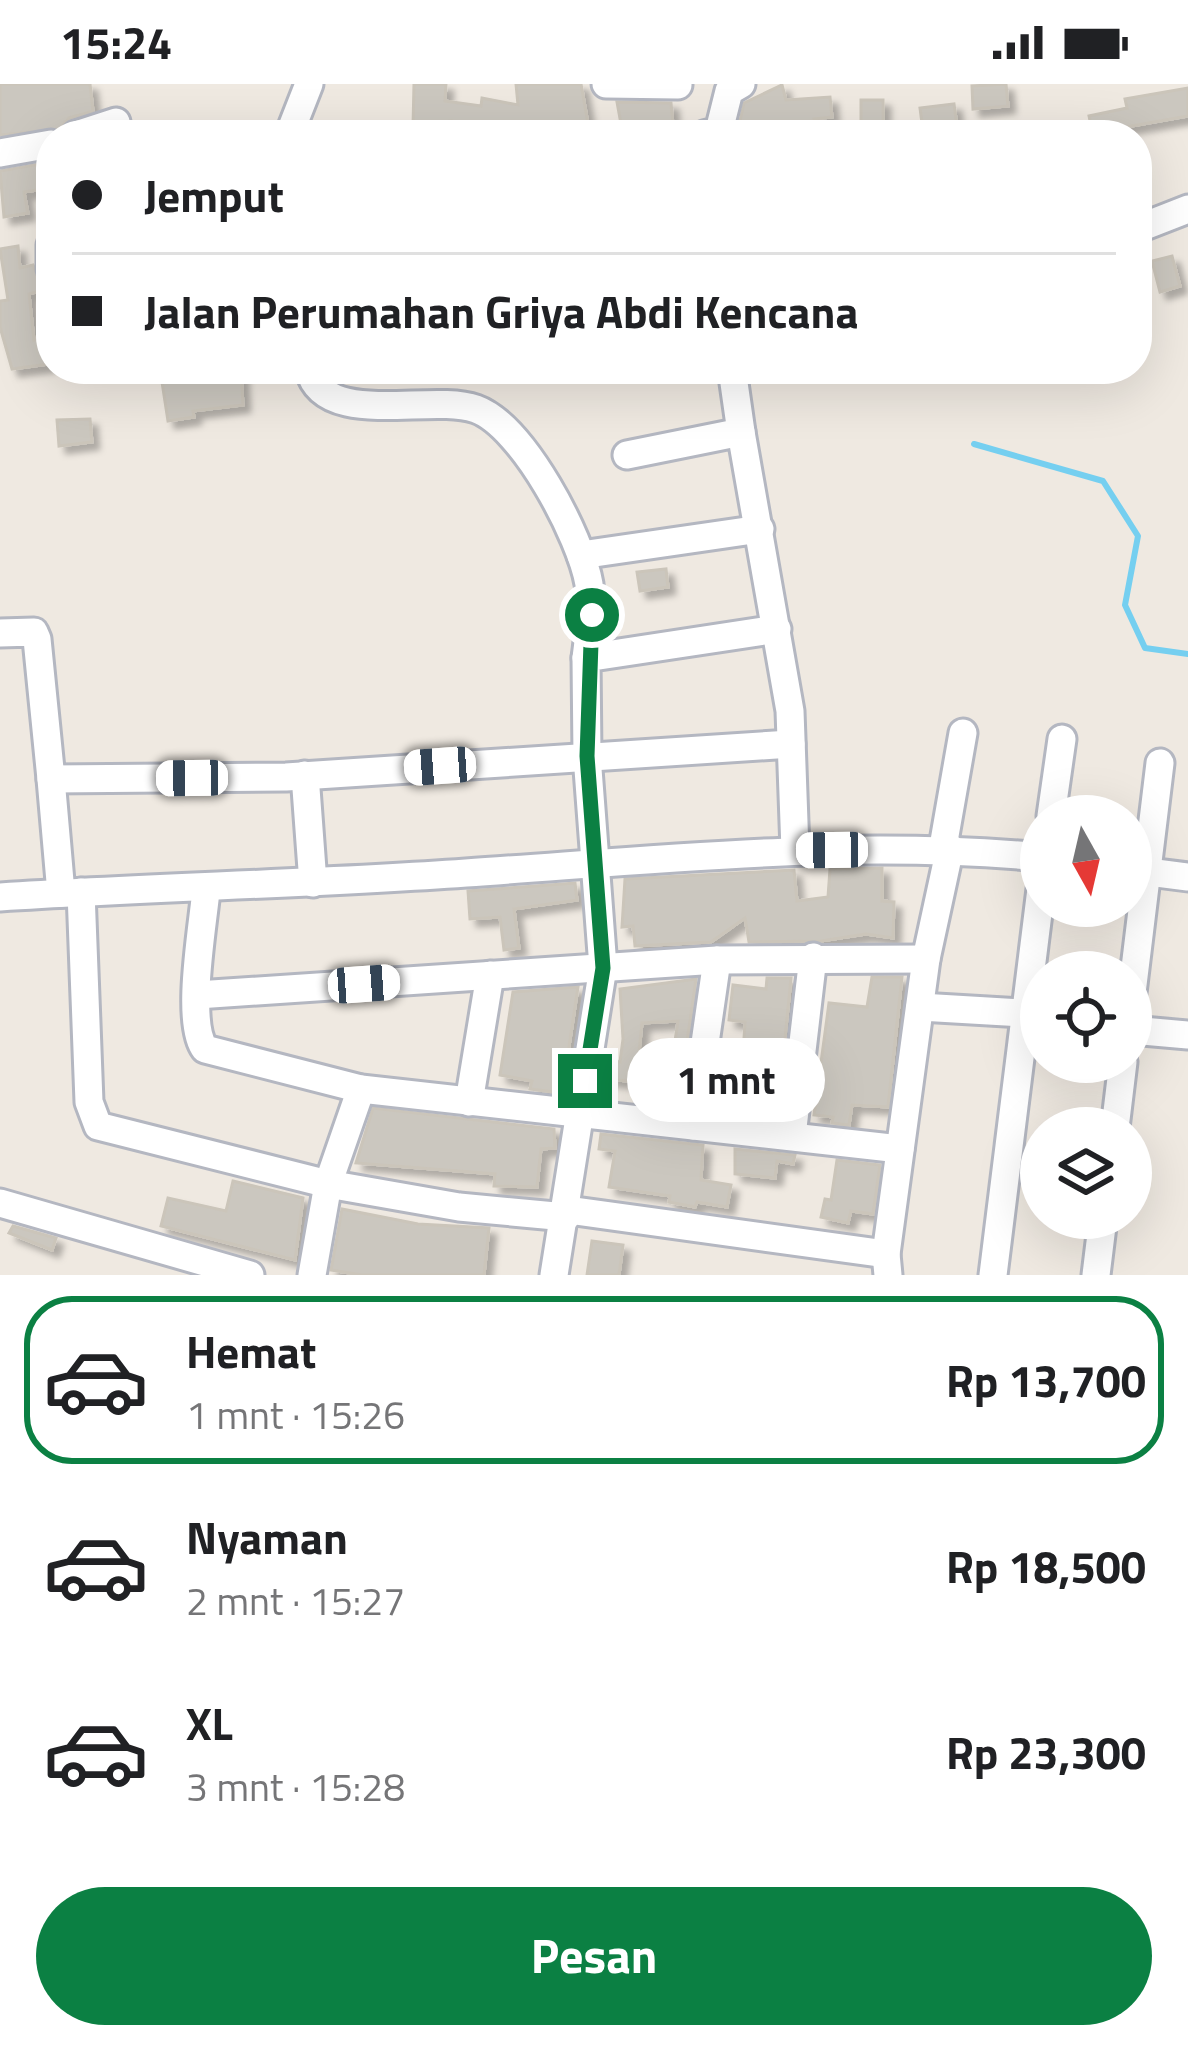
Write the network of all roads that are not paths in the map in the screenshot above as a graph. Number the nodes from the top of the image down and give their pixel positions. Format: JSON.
{"nodes":[{"id":1,"x":309,"y":84,"type":"edge"},
{"id":2,"x":606,"y":84,"type":"edge"},
{"id":3,"x":678,"y":85,"type":"edge"},
{"id":4,"x":735,"y":88,"type":"edge"},
{"id":5,"x":295,"y":120,"type":"edge"},
{"id":6,"x":723,"y":120,"type":"edge"},
{"id":7,"x":36,"y":146,"type":"edge"},
{"id":8,"x":0,"y":152,"type":"edge"},
{"id":9,"x":1188,"y":209,"type":"edge"},
{"id":10,"x":1152,"y":223,"type":"edge"},
{"id":11,"x":314,"y":384,"type":"edge"},
{"id":12,"x":734,"y":384,"type":"edge"},
{"id":13,"x":741,"y":432,"type":"junction"},
{"id":14,"x":627,"y":454,"type":"dead end"},
{"id":15,"x":760,"y":529,"type":"junction"},
{"id":16,"x":581,"y":555,"type":"junction"},
{"id":17,"x":777,"y":629,"type":"junction"},
{"id":18,"x":0,"y":633,"type":"edge"},
{"id":19,"x":587,"y":667,"type":"junction"},
{"id":20,"x":963,"y":733,"type":"dead end"},
{"id":21,"x":1062,"y":740,"type":"dead end"},
{"id":22,"x":791,"y":743,"type":"junction"},
{"id":23,"x":587,"y":756,"type":"junction"},
{"id":24,"x":1160,"y":763,"type":"dead end"},
{"id":25,"x":305,"y":775,"type":"junction"},
{"id":26,"x":51,"y":779,"type":"junction"},
{"id":27,"x":1054,"y":795,"type":"edge"},
{"id":28,"x":1152,"y":804,"type":"edge"},
{"id":29,"x":947,"y":848,"type":"junction"},
{"id":30,"x":795,"y":850,"type":"junction"},
{"id":31,"x":1020,"y":855,"type":"edge"},
{"id":32,"x":597,"y":864,"type":"junction"},
{"id":33,"x":1152,"y":873,"type":"edge"},
{"id":34,"x":1188,"y":877,"type":"edge"},
{"id":35,"x":313,"y":883,"type":"junction"},
{"id":36,"x":206,"y":890,"type":"junction"},
{"id":37,"x":71,"y":892,"type":"junction"},
{"id":38,"x":0,"y":897,"type":"edge"},
{"id":39,"x":813,"y":957,"type":"junction"},
{"id":40,"x":926,"y":959,"type":"junction"},
{"id":41,"x":717,"y":960,"type":"junction"},
{"id":42,"x":603,"y":968,"type":"junction"},
{"id":43,"x":490,"y":975,"type":"junction"},
{"id":44,"x":197,"y":995,"type":"junction"},
{"id":45,"x":920,"y":1006,"type":"junction"},
{"id":46,"x":1020,"y":1012,"type":"edge"},
{"id":47,"x":1152,"y":1032,"type":"edge"},
{"id":48,"x":1188,"y":1035,"type":"edge"},
{"id":49,"x":1022,"y":1083,"type":"edge"},
{"id":50,"x":362,"y":1089,"type":"junction"},
{"id":51,"x":469,"y":1102,"type":"junction"},
{"id":52,"x":580,"y":1116,"type":"junction"},
{"id":53,"x":693,"y":1126,"type":"junction"},
{"id":54,"x":792,"y":1136,"type":"junction"},
{"id":55,"x":900,"y":1148,"type":"junction"},
{"id":56,"x":328,"y":1184,"type":"junction"},
{"id":57,"x":0,"y":1203,"type":"edge"},
{"id":58,"x":567,"y":1214,"type":"junction"},
{"id":59,"x":1100,"y":1239,"type":"edge"},
{"id":60,"x":887,"y":1264,"type":"edge"},
{"id":61,"x":250,"y":1275,"type":"edge"},
{"id":62,"x":312,"y":1275,"type":"edge"},
{"id":63,"x":554,"y":1275,"type":"edge"},
{"id":64,"x":992,"y":1275,"type":"edge"},
{"id":65,"x":1096,"y":1275,"type":"edge"}],
"edges":[{"from":1,"to":5,"type":"street"},
{"from":2,"to":3,"type":"street"},
{"from":3,"to":4,"type":"street"},
{"from":4,"to":6,"type":"street"},
{"from":7,"to":8,"type":"street"},
{"from":9,"to":10,"type":"street"},
{"from":11,"to":16,"type":"street"},
{"from":12,"to":13,"type":"street"},
{"from":13,"to":14,"type":"street"},
{"from":13,"to":15,"type":"street"},
{"from":15,"to":16,"type":"street"},
{"from":15,"to":17,"type":"street"},
{"from":16,"to":19,"type":"street"},
{"from":17,"to":19,"type":"street"},
{"from":17,"to":22,"type":"street"},
{"from":18,"to":26,"type":"street"},
{"from":19,"to":23,"type":"street"},
{"from":20,"to":29,"type":"street"},
{"from":21,"to":27,"type":"street"},
{"from":22,"to":23,"type":"street"},
{"from":22,"to":30,"type":"street"},
{"from":23,"to":25,"type":"street"},
{"from":23,"to":32,"type":"street"},
{"from":24,"to":28,"type":"street"},
{"from":25,"to":26,"type":"street"},
{"from":25,"to":35,"type":"street"},
{"from":26,"to":37,"type":"street"},
{"from":29,"to":30,"type":"street"},
{"from":29,"to":31,"type":"street"},
{"from":29,"to":40,"type":"street"},
{"from":30,"to":32,"type":"street"},
{"from":32,"to":35,"type":"street"},
{"from":32,"to":42,"type":"street"},
{"from":33,"to":34,"type":"street"},
{"from":35,"to":36,"type":"street"},
{"from":36,"to":37,"type":"street"},
{"from":36,"to":44,"type":"street"},
{"from":37,"to":38,"type":"street"},
{"from":37,"to":56,"type":"street"},
{"from":39,"to":40,"type":"street"},
{"from":39,"to":41,"type":"street"},
{"from":39,"to":54,"type":"street"},
{"from":40,"to":45,"type":"street"},
{"from":41,"to":42,"type":"street"},
{"from":41,"to":53,"type":"street"},
{"from":42,"to":43,"type":"street"},
{"from":42,"to":52,"type":"street"},
{"from":43,"to":44,"type":"street"},
{"from":43,"to":51,"type":"street"},
{"from":44,"to":50,"type":"street"},
{"from":45,"to":46,"type":"street"},
{"from":45,"to":55,"type":"street"},
{"from":47,"to":48,"type":"street"},
{"from":49,"to":64,"type":"street"},
{"from":50,"to":51,"type":"street"},
{"from":50,"to":56,"type":"street"},
{"from":51,"to":52,"type":"street"},
{"from":52,"to":53,"type":"street"},
{"from":52,"to":58,"type":"street"},
{"from":53,"to":54,"type":"street"},
{"from":54,"to":55,"type":"street"},
{"from":55,"to":60,"type":"street"},
{"from":56,"to":58,"type":"street"},
{"from":56,"to":62,"type":"street"},
{"from":57,"to":61,"type":"street"},
{"from":58,"to":60,"type":"street"},
{"from":58,"to":63,"type":"street"},
{"from":59,"to":65,"type":"street"}]}
